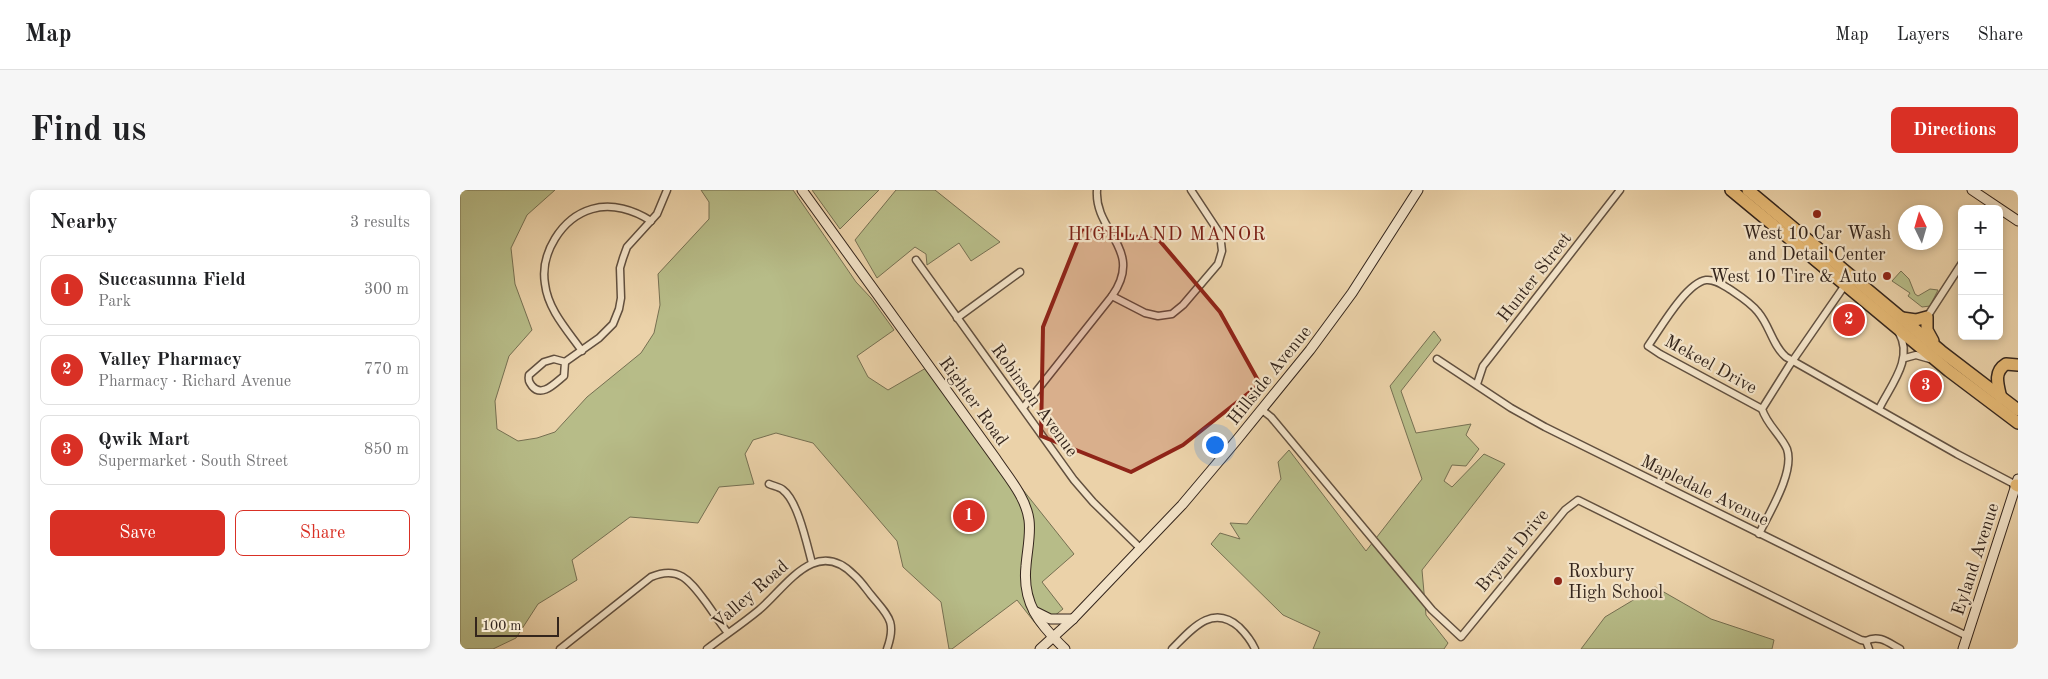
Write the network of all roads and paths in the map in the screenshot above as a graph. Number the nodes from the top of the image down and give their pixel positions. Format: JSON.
{"nodes":[{"id":1,"x":667,"y":190,"type":"edge"},
{"id":2,"x":802,"y":190,"type":"edge"},
{"id":3,"x":1097,"y":190,"type":"edge"},
{"id":4,"x":1191,"y":190,"type":"edge"},
{"id":5,"x":1418,"y":190,"type":"edge"},
{"id":6,"x":1620,"y":190,"type":"edge"},
{"id":7,"x":1731,"y":190,"type":"edge"},
{"id":8,"x":1748,"y":190,"type":"edge"},
{"id":9,"x":1972,"y":190,"type":"edge"},
{"id":10,"x":1983,"y":193,"type":"edge"},
{"id":11,"x":1993,"y":205,"type":"edge"},
{"id":12,"x":2003,"y":212,"type":"edge"},
{"id":13,"x":651,"y":221,"type":"junction"},
{"id":14,"x":2018,"y":221,"type":"edge"},
{"id":15,"x":916,"y":260,"type":"dead end"},
{"id":16,"x":1958,"y":269,"type":"edge"},
{"id":17,"x":1020,"y":272,"type":"dead end"},
{"id":18,"x":1845,"y":285,"type":"junction"},
{"id":19,"x":1112,"y":296,"type":"junction"},
{"id":20,"x":1928,"y":317,"type":"junction"},
{"id":21,"x":957,"y":318,"type":"junction"},
{"id":22,"x":1895,"y":320,"type":"junction"},
{"id":23,"x":582,"y":351,"type":"junction"},
{"id":24,"x":1940,"y":351,"type":"junction"},
{"id":25,"x":1905,"y":358,"type":"junction"},
{"id":26,"x":1437,"y":359,"type":"dead end"},
{"id":27,"x":1793,"y":361,"type":"junction"},
{"id":28,"x":565,"y":362,"type":"junction"},
{"id":29,"x":1942,"y":365,"type":"junction"},
{"id":30,"x":2018,"y":365,"type":"edge"},
{"id":31,"x":1477,"y":384,"type":"junction"},
{"id":32,"x":2001,"y":398,"type":"junction"},
{"id":33,"x":2015,"y":407,"type":"edge"},
{"id":34,"x":1023,"y":408,"type":"junction"},
{"id":35,"x":1762,"y":409,"type":"junction"},
{"id":36,"x":1878,"y":409,"type":"junction"},
{"id":37,"x":1262,"y":410,"type":"junction"},
{"id":38,"x":2018,"y":423,"type":"edge"},
{"id":39,"x":768,"y":484,"type":"dead end"},
{"id":40,"x":2017,"y":484,"type":"edge"},
{"id":41,"x":1759,"y":534,"type":"junction"},
{"id":42,"x":1140,"y":548,"type":"junction"},
{"id":43,"x":812,"y":562,"type":"junction"},
{"id":44,"x":1034,"y":611,"type":"junction"},
{"id":45,"x":1073,"y":619,"type":"junction"},
{"id":46,"x":728,"y":633,"type":"junction"},
{"id":47,"x":1967,"y":636,"type":"junction"},
{"id":48,"x":1054,"y":637,"type":"junction"},
{"id":49,"x":1866,"y":641,"type":"junction"},
{"id":50,"x":560,"y":649,"type":"edge"},
{"id":51,"x":707,"y":649,"type":"edge"},
{"id":52,"x":887,"y":649,"type":"edge"},
{"id":53,"x":1040,"y":649,"type":"edge"},
{"id":54,"x":1064,"y":649,"type":"edge"},
{"id":55,"x":1172,"y":649,"type":"edge"},
{"id":56,"x":1255,"y":649,"type":"edge"},
{"id":57,"x":1869,"y":649,"type":"edge"},
{"id":58,"x":1900,"y":649,"type":"edge"},
{"id":59,"x":1963,"y":649,"type":"edge"}],
"edges":[{"from":1,"to":13,"type":"street"},
{"from":2,"to":44,"type":"street","name":"Righter Road"},
{"from":3,"to":19,"type":"street"},
{"from":4,"to":19,"type":"street"},
{"from":5,"to":37,"type":"street","name":"Hillside Avenue"},
{"from":6,"to":31,"type":"street","name":"Hunter Street"},
{"from":7,"to":18,"type":"highway"},
{"from":8,"to":22,"type":"highway"},
{"from":9,"to":10,"type":"street"},
{"from":10,"to":11,"type":"street"},
{"from":12,"to":14,"type":"street"},
{"from":13,"to":23,"type":"street"},
{"from":13,"to":23,"type":"street"},
{"from":15,"to":21,"type":"street","name":"Robinson Avenue"},
{"from":16,"to":20,"type":"street"},
{"from":17,"to":21,"type":"street"},
{"from":18,"to":22,"type":"highway"},
{"from":18,"to":27,"type":"street"},
{"from":19,"to":34,"type":"street"},
{"from":20,"to":22,"type":"highway"},
{"from":20,"to":24,"type":"highway"},
{"from":21,"to":34,"type":"street","name":"Robinson Avenue"},
{"from":22,"to":24,"type":"highway"},
{"from":22,"to":25,"type":"street"},
{"from":22,"to":29,"type":"highway"},
{"from":23,"to":28,"type":"street"},
{"from":24,"to":32,"type":"highway"},
{"from":25,"to":29,"type":"street"},
{"from":25,"to":36,"type":"street"},
{"from":26,"to":31,"type":"street","name":"Mapledale Avenue"},
{"from":27,"to":35,"type":"street"},
{"from":27,"to":35,"type":"street","name":"Mekeel Drive"},
{"from":27,"to":36,"type":"street"},
{"from":28,"to":28,"type":"street"},
{"from":29,"to":38,"type":"highway"},
{"from":30,"to":32,"type":"highway"},
{"from":31,"to":41,"type":"street","name":"Mapledale Avenue"},
{"from":32,"to":33,"type":"highway"},
{"from":34,"to":42,"type":"street","name":"Robinson Avenue"},
{"from":35,"to":41,"type":"street"},
{"from":36,"to":40,"type":"street"},
{"from":37,"to":42,"type":"street","name":"Hillside Avenue"},
{"from":37,"to":49,"type":"street","name":"Bryant Drive"},
{"from":39,"to":43,"type":"street"},
{"from":40,"to":47,"type":"street","name":"Eyland Avenue"},
{"from":41,"to":47,"type":"street","name":"Mapledale Avenue"},
{"from":42,"to":45,"type":"street","name":"Hillside Avenue"},
{"from":43,"to":46,"type":"street","name":"Valley Road"},
{"from":43,"to":52,"type":"street"},
{"from":44,"to":45,"type":"street"},
{"from":44,"to":48,"type":"street","name":"Righter Road"},
{"from":45,"to":48,"type":"street","name":"Hillside Avenue"},
{"from":46,"to":50,"type":"street"},
{"from":46,"to":51,"type":"street","name":"Valley Road"},
{"from":47,"to":59,"type":"street","name":"Eyland Avenue"},
{"from":48,"to":53,"type":"street","name":"Hillside Avenue"},
{"from":48,"to":54,"type":"street","name":"Righter Road"},
{"from":49,"to":57,"type":"street"},
{"from":49,"to":58,"type":"street","name":"Bryant Drive"},
{"from":55,"to":56,"type":"street"}]}
